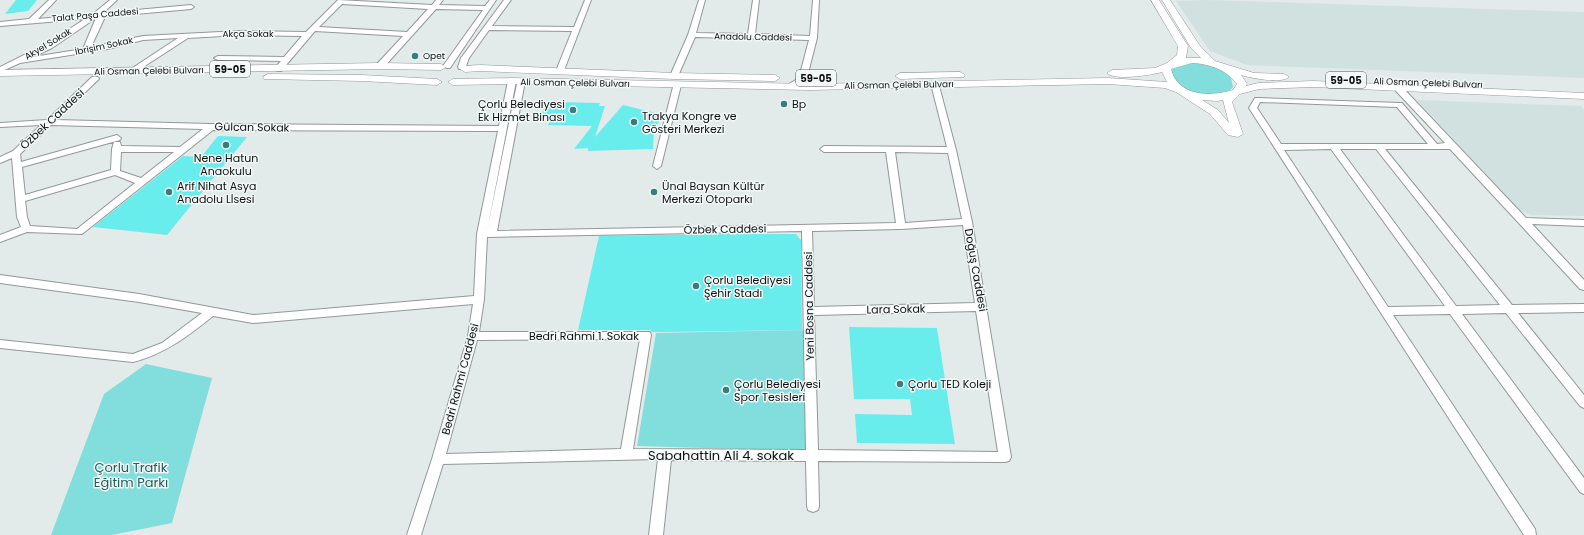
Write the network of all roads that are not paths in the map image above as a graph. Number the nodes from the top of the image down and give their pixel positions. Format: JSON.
{"nodes":[{"id":1,"x":53,"y":0,"type":"edge"},
{"id":2,"x":114,"y":0,"type":"edge"},
{"id":3,"x":440,"y":0,"type":"edge"},
{"id":4,"x":493,"y":0,"type":"edge"},
{"id":5,"x":508,"y":0,"type":"edge"},
{"id":6,"x":588,"y":0,"type":"edge"},
{"id":7,"x":702,"y":0,"type":"edge"},
{"id":8,"x":756,"y":0,"type":"edge"},
{"id":9,"x":816,"y":0,"type":"edge"},
{"id":10,"x":1155,"y":0,"type":"edge"},
{"id":11,"x":1166,"y":0,"type":"edge"},
{"id":12,"x":341,"y":1,"type":"edge"},
{"id":13,"x":191,"y":7,"type":"dead end"},
{"id":14,"x":434,"y":7,"type":"junction"},
{"id":15,"x":488,"y":8,"type":"junction"},
{"id":16,"x":98,"y":14,"type":"junction"},
{"id":17,"x":30,"y":22,"type":"junction"},
{"id":18,"x":0,"y":24,"type":"edge"},
{"id":19,"x":488,"y":28,"type":"junction"},
{"id":20,"x":577,"y":29,"type":"junction"},
{"id":21,"x":310,"y":31,"type":"junction"},
{"id":22,"x":409,"y":34,"type":"junction"},
{"id":23,"x":188,"y":35,"type":"junction"},
{"id":24,"x":692,"y":35,"type":"junction"},
{"id":25,"x":751,"y":37,"type":"junction"},
{"id":26,"x":813,"y":38,"type":"junction"},
{"id":27,"x":86,"y":51,"type":"junction"},
{"id":28,"x":218,"y":58,"type":"dead end"},
{"id":29,"x":286,"y":59,"type":"junction"},
{"id":30,"x":20,"y":61,"type":"junction"},
{"id":31,"x":1212,"y":63,"type":"junction"},
{"id":32,"x":380,"y":66,"type":"junction"},
{"id":33,"x":444,"y":66,"type":"junction"},
{"id":34,"x":1166,"y":67,"type":"junction"},
{"id":35,"x":464,"y":68,"type":"junction"},
{"id":36,"x":1226,"y":68,"type":"junction"},
{"id":37,"x":278,"y":69,"type":"junction"},
{"id":38,"x":134,"y":71,"type":"junction"},
{"id":39,"x":560,"y":71,"type":"junction"},
{"id":40,"x":0,"y":72,"type":"edge"},
{"id":41,"x":95,"y":79,"type":"junction"},
{"id":42,"x":803,"y":79,"type":"junction"},
{"id":43,"x":0,"y":81,"type":"edge"},
{"id":44,"x":516,"y":81,"type":"junction"},
{"id":45,"x":675,"y":81,"type":"junction"},
{"id":46,"x":437,"y":82,"type":"junction"},
{"id":47,"x":453,"y":82,"type":"junction"},
{"id":48,"x":935,"y":84,"type":"junction"},
{"id":49,"x":788,"y":87,"type":"junction"},
{"id":50,"x":1177,"y":88,"type":"junction"},
{"id":51,"x":1584,"y":88,"type":"edge"},
{"id":52,"x":1399,"y":89,"type":"junction"},
{"id":53,"x":1237,"y":92,"type":"junction"},
{"id":54,"x":1584,"y":96,"type":"edge"},
{"id":55,"x":50,"y":122,"type":"junction"},
{"id":56,"x":113,"y":124,"type":"junction"},
{"id":57,"x":0,"y":125,"type":"edge"},
{"id":58,"x":211,"y":126,"type":"junction"},
{"id":59,"x":503,"y":129,"type":"junction"},
{"id":60,"x":117,"y":138,"type":"junction"},
{"id":61,"x":1333,"y":146,"type":"junction"},
{"id":62,"x":1378,"y":146,"type":"junction"},
{"id":63,"x":1435,"y":146,"type":"junction"},
{"id":64,"x":1452,"y":146,"type":"junction"},
{"id":65,"x":1279,"y":147,"type":"junction"},
{"id":66,"x":116,"y":149,"type":"junction"},
{"id":67,"x":824,"y":149,"type":"dead end"},
{"id":68,"x":182,"y":150,"type":"junction"},
{"id":69,"x":890,"y":150,"type":"junction"},
{"id":70,"x":952,"y":150,"type":"junction"},
{"id":71,"x":16,"y":153,"type":"junction"},
{"id":72,"x":0,"y":160,"type":"edge"},
{"id":73,"x":17,"y":166,"type":"junction"},
{"id":74,"x":657,"y":166,"type":"dead end"},
{"id":75,"x":115,"y":172,"type":"junction"},
{"id":76,"x":142,"y":182,"type":"junction"},
{"id":77,"x":489,"y":196,"type":"junction"},
{"id":78,"x":500,"y":196,"type":"junction"},
{"id":79,"x":21,"y":199,"type":"junction"},
{"id":80,"x":967,"y":222,"type":"junction"},
{"id":81,"x":1524,"y":222,"type":"junction"},
{"id":82,"x":1584,"y":224,"type":"edge"},
{"id":83,"x":901,"y":226,"type":"junction"},
{"id":84,"x":807,"y":227,"type":"junction"},
{"id":85,"x":26,"y":229,"type":"junction"},
{"id":86,"x":487,"y":234,"type":"junction"},
{"id":87,"x":0,"y":239,"type":"edge"},
{"id":88,"x":0,"y":279,"type":"edge"},
{"id":89,"x":1584,"y":286,"type":"edge"},
{"id":90,"x":479,"y":299,"type":"junction"},
{"id":91,"x":982,"y":307,"type":"junction"},
{"id":92,"x":1584,"y":308,"type":"edge"},
{"id":93,"x":1508,"y":309,"type":"junction"},
{"id":94,"x":1453,"y":310,"type":"junction"},
{"id":95,"x":212,"y":311,"type":"junction"},
{"id":96,"x":809,"y":311,"type":"junction"},
{"id":97,"x":1386,"y":311,"type":"junction"},
{"id":98,"x":473,"y":336,"type":"junction"},
{"id":99,"x":0,"y":344,"type":"edge"},
{"id":100,"x":1584,"y":403,"type":"edge"},
{"id":101,"x":626,"y":454,"type":"junction"},
{"id":102,"x":665,"y":455,"type":"junction"},
{"id":103,"x":812,"y":456,"type":"junction"},
{"id":104,"x":1005,"y":457,"type":"joint"},
{"id":105,"x":438,"y":459,"type":"junction"},
{"id":106,"x":1584,"y":488,"type":"edge"},
{"id":107,"x":813,"y":506,"type":"dead end"},
{"id":108,"x":1530,"y":534,"type":"dead end"},
{"id":109,"x":414,"y":535,"type":"edge"},
{"id":110,"x":656,"y":535,"type":"edge"}],
"edges":[{"from":1,"to":17,"type":"street"},
{"from":2,"to":16,"type":"street","name":"Akyel Sokak"},
{"from":3,"to":14,"type":"street"},
{"from":4,"to":15,"type":"street"},
{"from":5,"to":19,"type":"street"},
{"from":6,"to":20,"type":"street"},
{"from":7,"to":24,"type":"street"},
{"from":8,"to":25,"type":"street"},
{"from":9,"to":26,"type":"street"},
{"from":10,"to":34,"type":"main road"},
{"from":11,"to":31,"type":"main road"},
{"from":12,"to":14,"type":"street"},
{"from":12,"to":21,"type":"street"},
{"from":13,"to":16,"type":"street","name":"Talat Paşa Caddesi"},
{"from":14,"to":15,"type":"street"},
{"from":14,"to":22,"type":"street"},
{"from":15,"to":33,"type":"street"},
{"from":16,"to":17,"type":"street","name":"Talat Paşa Caddesi"},
{"from":16,"to":27,"type":"street"},
{"from":16,"to":30,"type":"street","name":"Akyel Sokak"},
{"from":17,"to":18,"type":"street","name":"Talat Paşa Caddesi"},
{"from":19,"to":20,"type":"street"},
{"from":19,"to":35,"type":"street"},
{"from":20,"to":39,"type":"street"},
{"from":21,"to":22,"type":"street","name":"Akça Sokak"},
{"from":21,"to":23,"type":"street","name":"Akça Sokak"},
{"from":21,"to":29,"type":"street"},
{"from":22,"to":32,"type":"street"},
{"from":23,"to":27,"type":"street","name":"İbrişim Sokak"},
{"from":23,"to":38,"type":"street"},
{"from":24,"to":25,"type":"street","name":"Anadolu Caddesi"},
{"from":24,"to":45,"type":"street"},
{"from":25,"to":26,"type":"street","name":"Anadolu Caddesi"},
{"from":26,"to":42,"type":"street"},
{"from":27,"to":30,"type":"street","name":"İbrişim Sokak"},
{"from":28,"to":29,"type":"street"},
{"from":29,"to":37,"type":"street"},
{"from":30,"to":40,"type":"street","name":"Akyel Sokak"},
{"from":31,"to":34,"type":"main road","number":"59-05"},
{"from":31,"to":36,"type":"main road","number":"59-05"},
{"from":32,"to":33,"type":"main road","name":"Ali Osman Çelebi Bulvarı","number":"59-05"},
{"from":32,"to":37,"type":"main road","name":"Ali Osman Çelebi Bulvarı","number":"59-05"},
{"from":33,"to":35,"type":"main road","name":"Ali Osman Çelebi Bulvarı"},
{"from":33,"to":46,"type":"main road"},
{"from":34,"to":42,"type":"main road","name":"Ali Osman Çelebi Bulvarı","number":"59-05"},
{"from":34,"to":50,"type":"main road"},
{"from":35,"to":39,"type":"main road","name":"Ali Osman Çelebi Bulvarı","number":"59-05"},
{"from":35,"to":47,"type":"main road"},
{"from":36,"to":51,"type":"main road","name":"Ali Osman Çelebi Bulvarı","number":"59-05"},
{"from":36,"to":53,"type":"main road"},
{"from":37,"to":38,"type":"main road","name":"Ali Osman Çelebi Bulvarı","number":"59-05"},
{"from":38,"to":40,"type":"main road","name":"Ali Osman Çelebi Bulvarı","number":"59-05"},
{"from":39,"to":45,"type":"main road","name":"Ali Osman Çelebi Bulvarı","number":"59-05"},
{"from":41,"to":43,"type":"main road","name":"Ali Osman Çelebi Bulvarı"},
{"from":41,"to":46,"type":"main road","name":"Ali Osman Çelebi Bulvarı"},
{"from":41,"to":55,"type":"street","name":"Özbek Caddesi"},
{"from":42,"to":45,"type":"main road","name":"Ali Osman Çelebi Bulvarı","number":"59-05"},
{"from":42,"to":49,"type":"street"},
{"from":44,"to":45,"type":"main road","name":"Ali Osman Çelebi Bulvarı"},
{"from":44,"to":47,"type":"main road","name":"Ali Osman Çelebi Bulvarı"},
{"from":44,"to":59,"type":"street","name":"Bedri Rahmi Caddesi"},
{"from":44,"to":78,"type":"street","name":"Bedri Rahmi Caddesi"},
{"from":45,"to":49,"type":"main road","name":"Ali Osman Çelebi Bulvarı"},
{"from":45,"to":74,"type":"street"},
{"from":46,"to":47,"type":"main road","name":"Ali Osman Çelebi Bulvarı"},
{"from":48,"to":49,"type":"main road","name":"Ali Osman Çelebi Bulvarı"},
{"from":48,"to":50,"type":"main road","name":"Ali Osman Çelebi Bulvarı"},
{"from":48,"to":70,"type":"street","name":"Doğuş Caddesi"},
{"from":50,"to":53,"type":"main road","name":"Ali Osman Çelebi Bulvarı"},
{"from":50,"to":53,"type":"main road"},
{"from":52,"to":53,"type":"main road","name":"Ali Osman Çelebi Bulvarı"},
{"from":52,"to":54,"type":"main road","name":"Ali Osman Çelebi Bulvarı"},
{"from":52,"to":64,"type":"street"},
{"from":55,"to":56,"type":"street","name":"Gülcan Sokak"},
{"from":55,"to":57,"type":"street","name":"Gülcan Sokak"},
{"from":55,"to":71,"type":"street","name":"Özbek Caddesi"},
{"from":56,"to":58,"type":"street","name":"Gülcan Sokak"},
{"from":56,"to":60,"type":"street"},
{"from":58,"to":59,"type":"street","name":"Gülcan Sokak"},
{"from":58,"to":68,"type":"street"},
{"from":59,"to":77,"type":"street","name":"Bedri Rahmi Caddesi"},
{"from":60,"to":66,"type":"street"},
{"from":60,"to":73,"type":"street"},
{"from":61,"to":62,"type":"street"},
{"from":61,"to":65,"type":"street"},
{"from":61,"to":94,"type":"street"},
{"from":62,"to":63,"type":"street"},
{"from":62,"to":93,"type":"street"},
{"from":63,"to":64,"type":"street"},
{"from":63,"to":65,"type":"street"},
{"from":64,"to":81,"type":"street"},
{"from":65,"to":97,"type":"street"},
{"from":66,"to":68,"type":"street"},
{"from":66,"to":75,"type":"street"},
{"from":67,"to":69,"type":"street"},
{"from":68,"to":76,"type":"street"},
{"from":69,"to":70,"type":"street"},
{"from":69,"to":83,"type":"street"},
{"from":70,"to":80,"type":"street","name":"Doğuş Caddesi"},
{"from":71,"to":72,"type":"street"},
{"from":71,"to":73,"type":"street","name":"Özbek Caddesi"},
{"from":73,"to":79,"type":"street","name":"Özbek Caddesi"},
{"from":75,"to":76,"type":"street"},
{"from":75,"to":79,"type":"street"},
{"from":76,"to":85,"type":"street"},
{"from":77,"to":78,"type":"street"},
{"from":77,"to":86,"type":"street","name":"Bedri Rahmi Caddesi"},
{"from":78,"to":86,"type":"street","name":"Bedri Rahmi Caddesi"},
{"from":79,"to":85,"type":"street","name":"Özbek Caddesi"},
{"from":80,"to":83,"type":"street","name":"Özbek Caddesi"},
{"from":80,"to":91,"type":"street","name":"Doğuş Caddesi"},
{"from":81,"to":82,"type":"street"},
{"from":81,"to":89,"type":"street"},
{"from":83,"to":84,"type":"street","name":"Özbek Caddesi"},
{"from":84,"to":86,"type":"street","name":"Özbek Caddesi"},
{"from":84,"to":96,"type":"street","name":"Yeni Bosna Caddesi"},
{"from":85,"to":87,"type":"street"},
{"from":86,"to":90,"type":"street","name":"Bedri Rahmi Caddesi"},
{"from":88,"to":95,"type":"street"},
{"from":90,"to":95,"type":"street"},
{"from":90,"to":98,"type":"street","name":"Bedri Rahmi Caddesi"},
{"from":91,"to":96,"type":"street","name":"Lara Sokak"},
{"from":91,"to":104,"type":"street","name":"Doğuş Caddesi"},
{"from":92,"to":93,"type":"street"},
{"from":93,"to":94,"type":"street"},
{"from":93,"to":100,"type":"street"},
{"from":94,"to":97,"type":"street"},
{"from":94,"to":106,"type":"street"},
{"from":95,"to":99,"type":"street"},
{"from":96,"to":103,"type":"street","name":"Yeni Bosna Caddesi"},
{"from":97,"to":108,"type":"street"},
{"from":98,"to":101,"type":"street","name":"Bedri Rahmi 1. Sokak"},
{"from":98,"to":105,"type":"street","name":"Bedri Rahmi Caddesi"},
{"from":101,"to":102,"type":"street","name":"Sabahattin Ali 4. sokak"},
{"from":101,"to":105,"type":"street","name":"Sabahattin Ali 4. sokak"},
{"from":102,"to":103,"type":"street","name":"Sabahattin Ali 4. sokak"},
{"from":102,"to":110,"type":"street"},
{"from":103,"to":104,"type":"street","name":"Sabahattin Ali 4. sokak"},
{"from":103,"to":107,"type":"street","name":"Yeni Bosna Caddesi"},
{"from":105,"to":109,"type":"street","name":"Bedri Rahmi Caddesi"}]}
